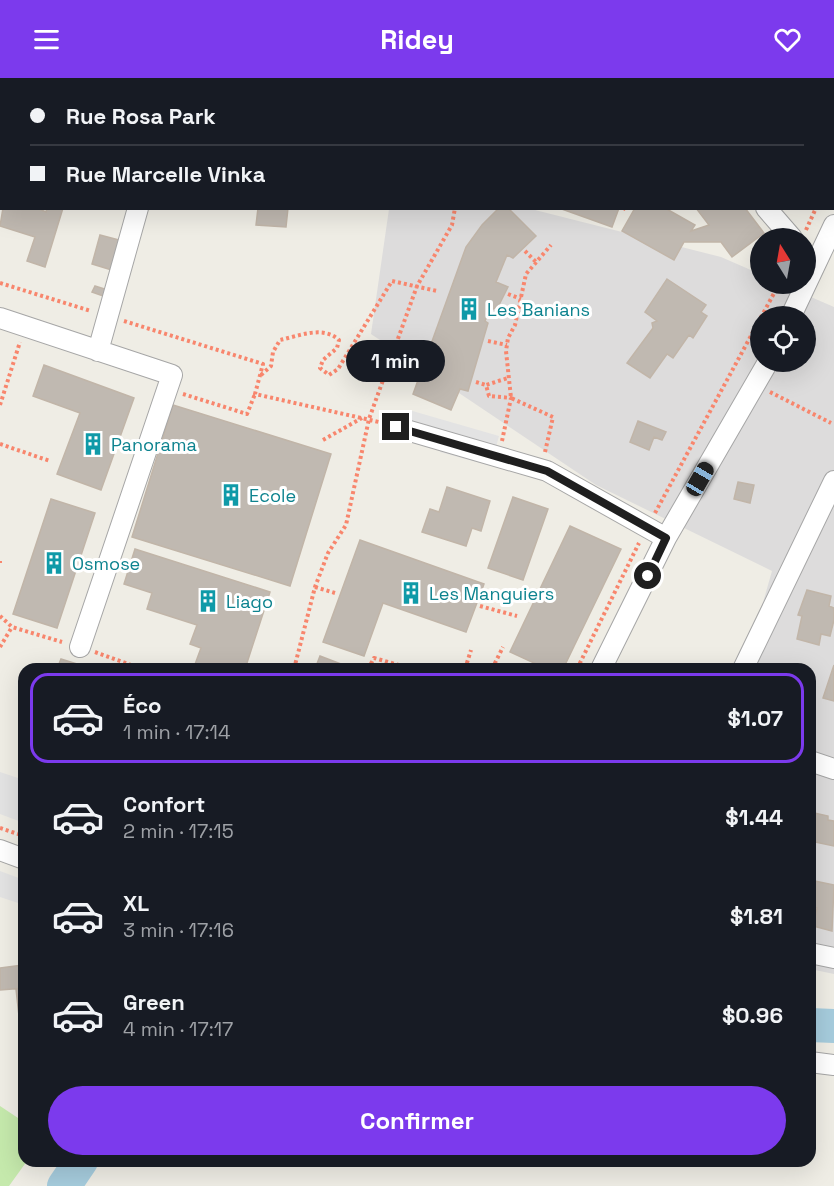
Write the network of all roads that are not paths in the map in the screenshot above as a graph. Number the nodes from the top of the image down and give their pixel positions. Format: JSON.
{"nodes":[{"id":1,"x":137,"y":210,"type":"edge"},
{"id":2,"x":768,"y":210,"type":"edge"},
{"id":3,"x":834,"y":225,"type":"edge"},
{"id":4,"x":783,"y":228,"type":"edge"},
{"id":5,"x":816,"y":250,"type":"edge"},
{"id":6,"x":0,"y":318,"type":"edge"},
{"id":7,"x":98,"y":351,"type":"junction"},
{"id":8,"x":762,"y":372,"type":"edge"},
{"id":9,"x":396,"y":427,"type":"dead end"},
{"id":10,"x":834,"y":481,"type":"edge"},
{"id":11,"x":826,"y":517,"type":"edge"},
{"id":12,"x":666,"y":538,"type":"junction"},
{"id":13,"x":80,"y":647,"type":"road end"},
{"id":14,"x":604,"y":663,"type":"edge"},
{"id":15,"x":746,"y":663,"type":"edge"},
{"id":16,"x":816,"y":763,"type":"edge"},
{"id":17,"x":834,"y":769,"type":"edge"},
{"id":18,"x":0,"y":850,"type":"edge"},
{"id":19,"x":18,"y":857,"type":"edge"},
{"id":20,"x":816,"y":954,"type":"edge"},
{"id":21,"x":834,"y":958,"type":"edge"},
{"id":22,"x":816,"y":1063,"type":"edge"},
{"id":23,"x":834,"y":1065,"type":"edge"}],
"edges":[{"from":1,"to":7,"type":"street"},
{"from":2,"to":4,"type":"street"},
{"from":3,"to":5,"type":"street"},
{"from":6,"to":7,"type":"street"},
{"from":7,"to":13,"type":"street"},
{"from":8,"to":12,"type":"street"},
{"from":9,"to":12,"type":"street"},
{"from":10,"to":11,"type":"street"},
{"from":11,"to":15,"type":"street"},
{"from":12,"to":14,"type":"street"},
{"from":16,"to":17,"type":"street"},
{"from":18,"to":19,"type":"street"},
{"from":20,"to":21,"type":"street"},
{"from":22,"to":23,"type":"street"}]}
